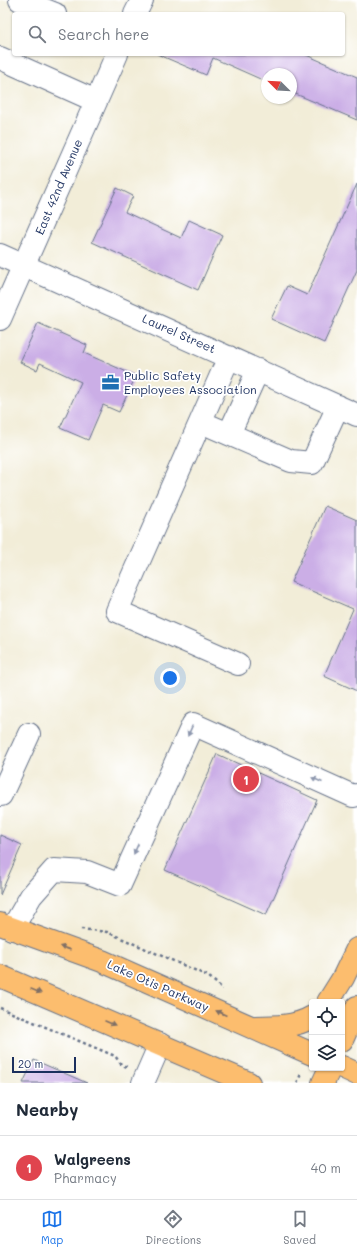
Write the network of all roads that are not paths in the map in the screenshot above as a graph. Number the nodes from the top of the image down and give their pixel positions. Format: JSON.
{"nodes":[{"id":1,"x":20,"y":0,"type":"edge"},
{"id":2,"x":142,"y":0,"type":"edge"},
{"id":3,"x":50,"y":12,"type":"edge"},
{"id":4,"x":136,"y":12,"type":"edge"},
{"id":5,"x":116,"y":56,"type":"edge"},
{"id":6,"x":0,"y":58,"type":"edge"},
{"id":7,"x":96,"y":101,"type":"junction"},
{"id":8,"x":0,"y":255,"type":"edge"},
{"id":9,"x":25,"y":266,"type":"junction"},
{"id":10,"x":0,"y":320,"type":"edge"},
{"id":11,"x":229,"y":357,"type":"junction"},
{"id":12,"x":258,"y":370,"type":"junction"},
{"id":13,"x":338,"y":406,"type":"junction"},
{"id":14,"x":357,"y":414,"type":"edge"},
{"id":15,"x":201,"y":422,"type":"junction"},
{"id":16,"x":229,"y":434,"type":"junction"},
{"id":17,"x":238,"y":664,"type":"dead end"},
{"id":18,"x":29,"y":734,"type":"dead end"},
{"id":19,"x":0,"y":795,"type":"edge"},
{"id":20,"x":355,"y":796,"type":"edge"},
{"id":21,"x":6,"y":927,"type":"edge"},
{"id":22,"x":357,"y":949,"type":"edge"},
{"id":23,"x":0,"y":976,"type":"edge"},
{"id":24,"x":330,"y":999,"type":"edge"},
{"id":25,"x":357,"y":1007,"type":"edge"},
{"id":26,"x":309,"y":1018,"type":"edge"},
{"id":27,"x":253,"y":1027,"type":"junction"},
{"id":28,"x":344,"y":1035,"type":"edge"},
{"id":29,"x":160,"y":1044,"type":"junction"},
{"id":30,"x":309,"y":1053,"type":"edge"},
{"id":31,"x":202,"y":1062,"type":"junction"},
{"id":32,"x":345,"y":1068,"type":"edge"},
{"id":33,"x":329,"y":1071,"type":"edge"},
{"id":34,"x":357,"y":1074,"type":"edge"},
{"id":35,"x":144,"y":1079,"type":"edge"},
{"id":36,"x":226,"y":1083,"type":"edge"},
{"id":37,"x":249,"y":1083,"type":"edge"},
{"id":38,"x":323,"y":1083,"type":"edge"}],
"edges":[{"from":1,"to":3,"type":"street"},
{"from":2,"to":4,"type":"street"},
{"from":5,"to":7,"type":"street","name":"East 42nd Avenue"},
{"from":6,"to":7,"type":"street"},
{"from":7,"to":9,"type":"street","name":"East 42nd Avenue"},
{"from":8,"to":9,"type":"street","name":"Laurel Street"},
{"from":9,"to":10,"type":"street","name":"East 42nd Avenue"},
{"from":9,"to":11,"type":"street","name":"Laurel Street"},
{"from":11,"to":12,"type":"street","name":"Laurel Street"},
{"from":11,"to":15,"type":"street"},
{"from":12,"to":13,"type":"street","name":"Laurel Street"},
{"from":12,"to":16,"type":"street"},
{"from":13,"to":14,"type":"street","name":"Laurel Street"},
{"from":13,"to":16,"type":"street"},
{"from":15,"to":16,"type":"street"},
{"from":15,"to":17,"type":"street"},
{"from":18,"to":19,"type":"street"},
{"from":20,"to":21,"type":"street","one_way":true},
{"from":27,"to":21,"type":"main road","name":"Lake Otis Parkway","one_way":true},
{"from":22,"to":24,"type":"main road"},
{"from":23,"to":29,"type":"main road","one_way":true},
{"from":25,"to":28,"type":"main road"},
{"from":26,"to":27,"type":"main road"},
{"from":27,"to":30,"type":"main road","name":"Lake Otis Parkway"},
{"from":29,"to":31,"type":"main road"},
{"from":29,"to":35,"type":"street"},
{"from":31,"to":36,"type":"main road"},
{"from":31,"to":37,"type":"main road"},
{"from":32,"to":34,"type":"main road"},
{"from":33,"to":38,"type":"main road"}]}
